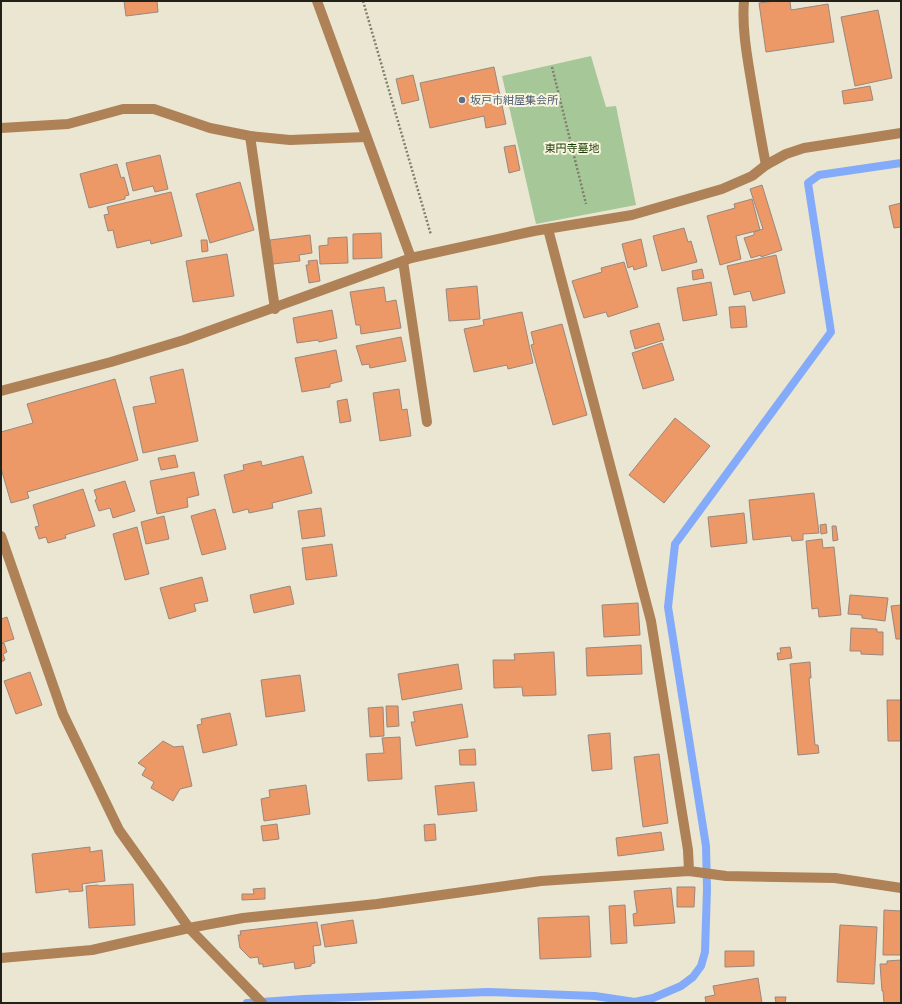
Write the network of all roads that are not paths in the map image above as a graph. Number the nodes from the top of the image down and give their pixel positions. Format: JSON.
{"nodes":[{"id":1,"x":317,"y":1,"type":"edge"},
{"id":2,"x":744,"y":1,"type":"edge"},
{"id":3,"x":1,"y":128,"type":"edge"},
{"id":4,"x":901,"y":133,"type":"edge"},
{"id":5,"x":250,"y":136,"type":"junction"},
{"id":6,"x":366,"y":137,"type":"junction"},
{"id":7,"x":766,"y":165,"type":"junction"},
{"id":8,"x":548,"y":229,"type":"junction"},
{"id":9,"x":407,"y":260,"type":"junction"},
{"id":10,"x":275,"y":309,"type":"junction"},
{"id":11,"x":1,"y":391,"type":"edge"},
{"id":12,"x":427,"y":422,"type":"dead end"},
{"id":13,"x":1,"y":536,"type":"edge"},
{"id":14,"x":689,"y":871,"type":"junction"},
{"id":15,"x":901,"y":888,"type":"edge"},
{"id":16,"x":190,"y":928,"type":"junction"},
{"id":17,"x":1,"y":958,"type":"edge"},
{"id":18,"x":262,"y":1003,"type":"edge"}],
"edges":[{"from":1,"to":6,"type":"street"},
{"from":2,"to":7,"type":"street"},
{"from":3,"to":5,"type":"street"},
{"from":4,"to":7,"type":"street"},
{"from":5,"to":6,"type":"street"},
{"from":5,"to":10,"type":"street"},
{"from":6,"to":9,"type":"street"},
{"from":7,"to":8,"type":"street"},
{"from":8,"to":9,"type":"street"},
{"from":8,"to":14,"type":"street"},
{"from":9,"to":10,"type":"street"},
{"from":9,"to":12,"type":"street"},
{"from":10,"to":11,"type":"street"},
{"from":13,"to":16,"type":"street"},
{"from":14,"to":15,"type":"street"},
{"from":14,"to":16,"type":"street"},
{"from":16,"to":17,"type":"street"},
{"from":16,"to":18,"type":"street"}]}
